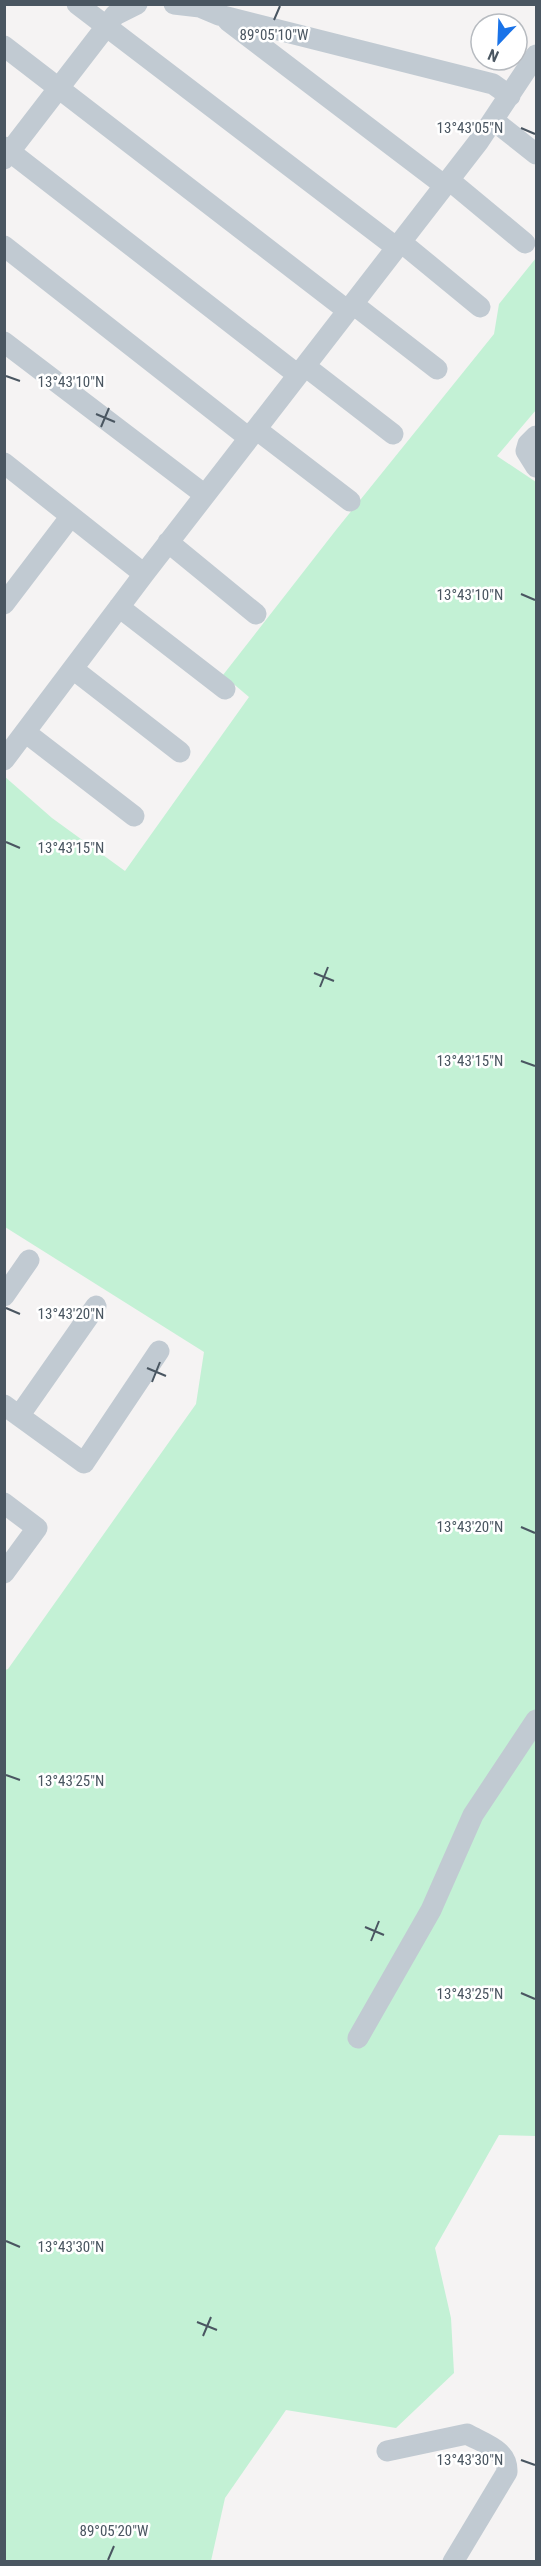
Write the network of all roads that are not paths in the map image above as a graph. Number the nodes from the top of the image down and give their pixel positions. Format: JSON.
{"nodes":[{"id":1,"x":77,"y":4,"type":"edge"},
{"id":2,"x":137,"y":4,"type":"edge"},
{"id":3,"x":174,"y":4,"type":"edge"},
{"id":4,"x":219,"y":15,"type":"junction"},
{"id":5,"x":106,"y":27,"type":"junction"},
{"id":6,"x":4,"y":46,"type":"edge"},
{"id":7,"x":537,"y":55,"type":"edge"},
{"id":8,"x":59,"y":88,"type":"junction"},
{"id":9,"x":510,"y":96,"type":"junction"},
{"id":10,"x":493,"y":120,"type":"junction"},
{"id":11,"x":6,"y":152,"type":"edge"},
{"id":12,"x":537,"y":154,"type":"edge"},
{"id":13,"x":447,"y":183,"type":"junction"},
{"id":14,"x":525,"y":243,"type":"dead end"},
{"id":15,"x":399,"y":245,"type":"junction"},
{"id":16,"x":4,"y":246,"type":"edge"},
{"id":17,"x":351,"y":307,"type":"junction"},
{"id":18,"x":480,"y":308,"type":"dead end"},
{"id":19,"x":4,"y":342,"type":"edge"},
{"id":20,"x":437,"y":369,"type":"dead end"},
{"id":21,"x":302,"y":370,"type":"junction"},
{"id":22,"x":253,"y":434,"type":"junction"},
{"id":23,"x":393,"y":434,"type":"dead end"},
{"id":24,"x":537,"y":435,"type":"edge"},
{"id":25,"x":537,"y":467,"type":"edge"},
{"id":26,"x":7,"y":469,"type":"edge"},
{"id":27,"x":205,"y":495,"type":"junction"},
{"id":28,"x":350,"y":501,"type":"dead end"},
{"id":29,"x":71,"y":516,"type":"junction"},
{"id":30,"x":168,"y":542,"type":"junction"},
{"id":31,"x":144,"y":574,"type":"junction"},
{"id":32,"x":4,"y":604,"type":"edge"},
{"id":33,"x":119,"y":607,"type":"junction"},
{"id":34,"x":256,"y":614,"type":"dead end"},
{"id":35,"x":73,"y":669,"type":"junction"},
{"id":36,"x":225,"y":689,"type":"dead end"},
{"id":37,"x":25,"y":732,"type":"junction"},
{"id":38,"x":180,"y":752,"type":"dead end"},
{"id":39,"x":4,"y":760,"type":"edge"},
{"id":40,"x":134,"y":816,"type":"dead end"},
{"id":41,"x":29,"y":1260,"type":"dead end"},
{"id":42,"x":4,"y":1296,"type":"edge"},
{"id":43,"x":96,"y":1306,"type":"dead end"},
{"id":44,"x":159,"y":1351,"type":"dead end"},
{"id":45,"x":12,"y":1410,"type":"edge"},
{"id":46,"x":4,"y":1503,"type":"edge"},
{"id":47,"x":4,"y":1573,"type":"edge"},
{"id":48,"x":537,"y":1720,"type":"edge"},
{"id":49,"x":358,"y":2038,"type":"dead end"},
{"id":50,"x":387,"y":2451,"type":"dead end"},
{"id":51,"x":453,"y":2562,"type":"edge"}],
"edges":[{"from":1,"to":5,"type":"street"},
{"from":2,"to":5,"type":"street"},
{"from":3,"to":4,"type":"street"},
{"from":4,"to":9,"type":"street"},
{"from":4,"to":13,"type":"street"},
{"from":5,"to":8,"type":"street"},
{"from":5,"to":15,"type":"street"},
{"from":6,"to":8,"type":"street"},
{"from":7,"to":9,"type":"street"},
{"from":8,"to":11,"type":"street"},
{"from":8,"to":17,"type":"street"},
{"from":9,"to":10,"type":"street"},
{"from":10,"to":12,"type":"street"},
{"from":10,"to":13,"type":"street"},
{"from":11,"to":21,"type":"street"},
{"from":13,"to":14,"type":"street"},
{"from":13,"to":15,"type":"street"},
{"from":15,"to":17,"type":"street"},
{"from":15,"to":18,"type":"street"},
{"from":16,"to":22,"type":"street"},
{"from":17,"to":20,"type":"street"},
{"from":17,"to":21,"type":"street"},
{"from":19,"to":27,"type":"street"},
{"from":21,"to":22,"type":"street"},
{"from":21,"to":23,"type":"street"},
{"from":22,"to":27,"type":"street"},
{"from":22,"to":28,"type":"street"},
{"from":24,"to":25,"type":"street"},
{"from":26,"to":29,"type":"street"},
{"from":27,"to":30,"type":"street"},
{"from":29,"to":31,"type":"street"},
{"from":29,"to":32,"type":"street"},
{"from":30,"to":31,"type":"street"},
{"from":30,"to":34,"type":"street"},
{"from":31,"to":33,"type":"street"},
{"from":33,"to":35,"type":"street"},
{"from":33,"to":36,"type":"street"},
{"from":35,"to":37,"type":"street"},
{"from":35,"to":38,"type":"street"},
{"from":37,"to":39,"type":"street"},
{"from":37,"to":40,"type":"street"},
{"from":41,"to":42,"type":"street"},
{"from":43,"to":45,"type":"street"},
{"from":44,"to":45,"type":"street"},
{"from":46,"to":47,"type":"street"},
{"from":48,"to":49,"type":"street"},
{"from":50,"to":51,"type":"street"}]}
